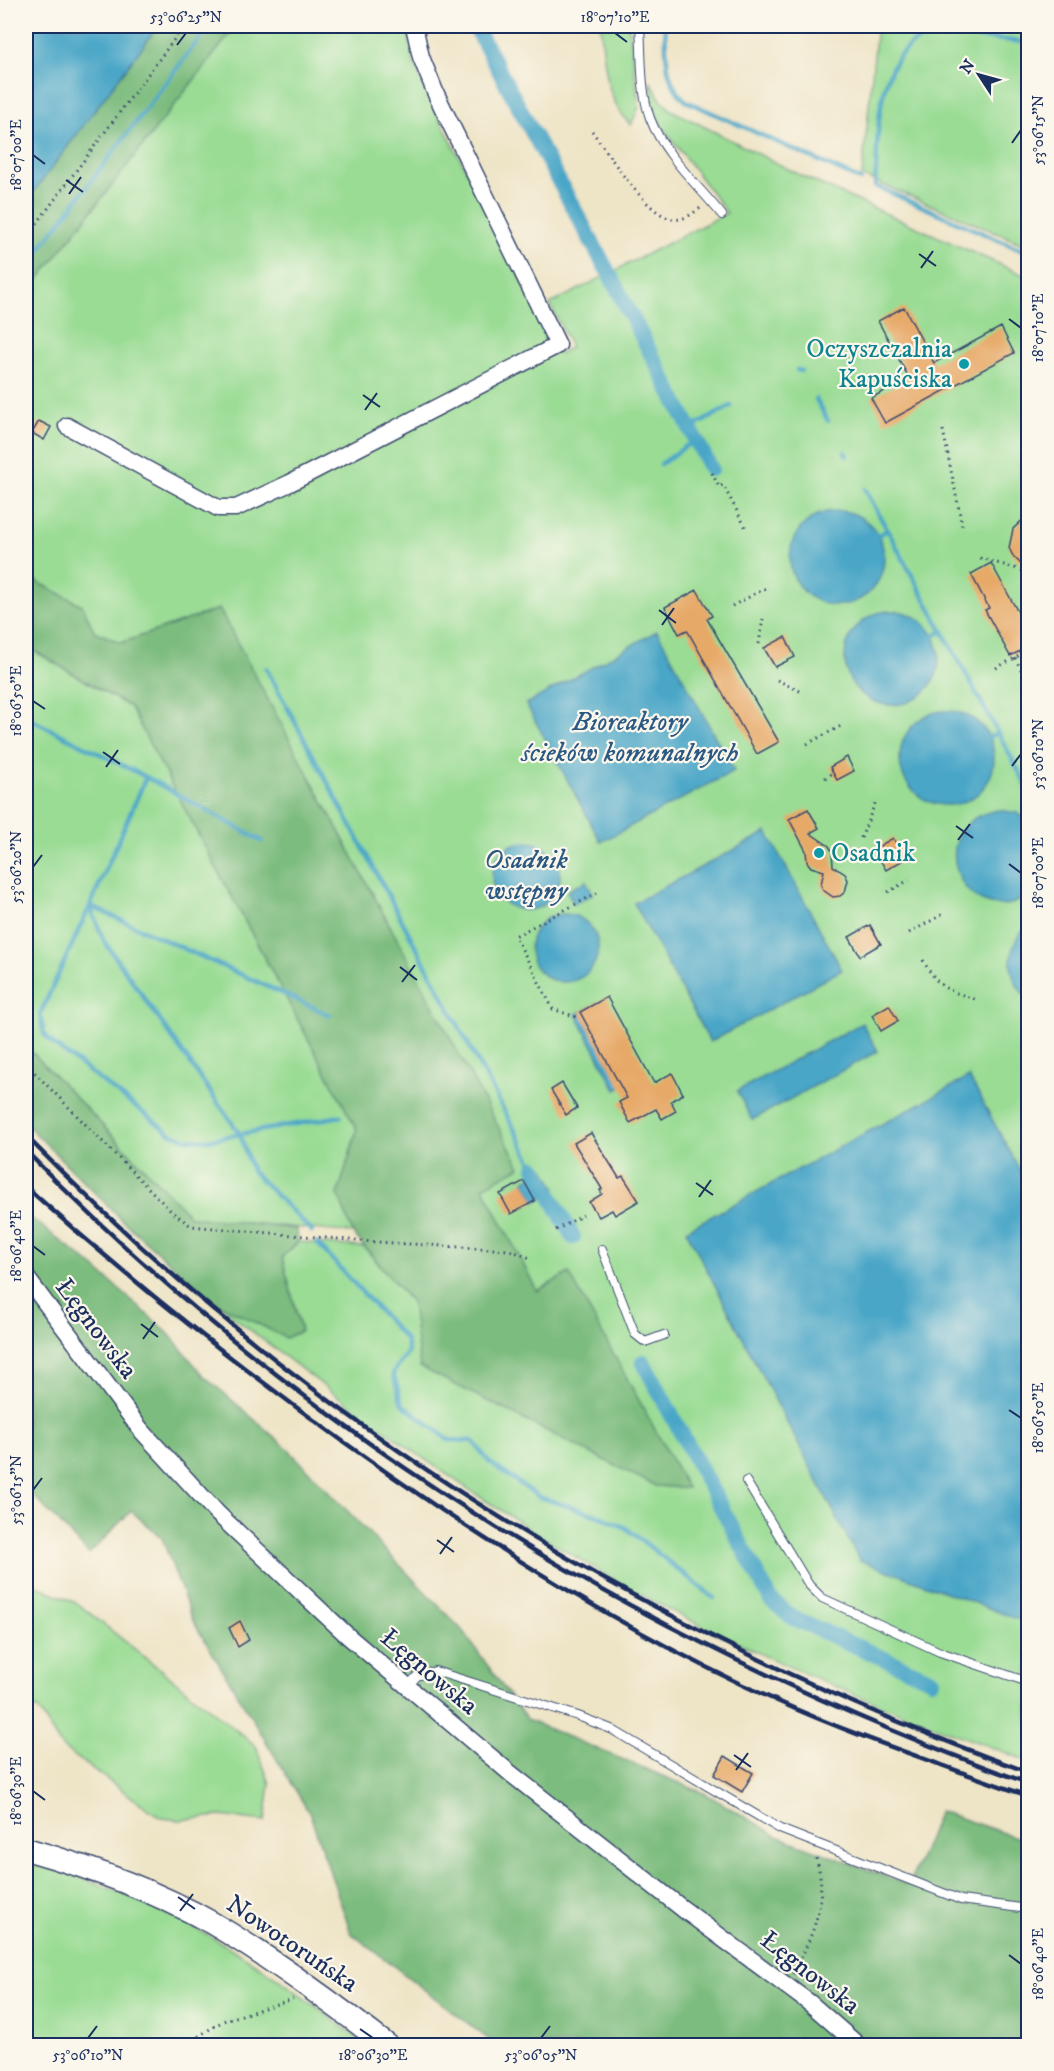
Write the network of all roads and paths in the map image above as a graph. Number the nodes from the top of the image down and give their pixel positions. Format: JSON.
{"nodes":[{"id":1,"x":184,"y":26,"type":"edge"},
{"id":2,"x":414,"y":26,"type":"edge"},
{"id":3,"x":640,"y":26,"type":"edge"},
{"id":4,"x":592,"y":131,"type":"dead end"},
{"id":5,"x":711,"y":201,"type":"junction"},
{"id":6,"x":723,"y":215,"type":"dead end"},
{"id":7,"x":26,"y":238,"type":"edge"},
{"id":8,"x":67,"y":426,"type":"dead end"},
{"id":9,"x":943,"y":430,"type":"dead end"},
{"id":10,"x":712,"y":474,"type":"dead end"},
{"id":11,"x":746,"y":528,"type":"dead end"},
{"id":12,"x":963,"y":530,"type":"dead end"},
{"id":13,"x":980,"y":558,"type":"dead end"},
{"id":14,"x":1029,"y":572,"type":"edge"},
{"id":15,"x":768,"y":587,"type":"dead end"},
{"id":16,"x":732,"y":606,"type":"dead end"},
{"id":17,"x":763,"y":619,"type":"dead end"},
{"id":18,"x":759,"y":644,"type":"dead end"},
{"id":19,"x":1029,"y":651,"type":"edge"},
{"id":20,"x":1015,"y":658,"type":"junction"},
{"id":21,"x":996,"y":668,"type":"dead end"},
{"id":22,"x":777,"y":680,"type":"dead end"},
{"id":23,"x":1029,"y":683,"type":"edge"},
{"id":24,"x":802,"y":692,"type":"dead end"},
{"id":25,"x":843,"y":725,"type":"dead end"},
{"id":26,"x":807,"y":744,"type":"dead end"},
{"id":27,"x":833,"y":773,"type":"dead end"},
{"id":28,"x":825,"y":777,"type":"dead end"},
{"id":29,"x":876,"y":801,"type":"dead end"},
{"id":30,"x":861,"y":838,"type":"dead end"},
{"id":31,"x":909,"y":880,"type":"dead end"},
{"id":32,"x":599,"y":892,"type":"dead end"},
{"id":33,"x":888,"y":892,"type":"dead end"},
{"id":34,"x":945,"y":913,"type":"dead end"},
{"id":35,"x":909,"y":933,"type":"dead end"},
{"id":36,"x":923,"y":960,"type":"dead end"},
{"id":37,"x":975,"y":999,"type":"dead end"},
{"id":38,"x":576,"y":1017,"type":"dead end"},
{"id":39,"x":26,"y":1064,"type":"edge"},
{"id":40,"x":583,"y":1215,"type":"dead end"},
{"id":41,"x":556,"y":1230,"type":"dead end"},
{"id":42,"x":602,"y":1249,"type":"dead end"},
{"id":43,"x":533,"y":1259,"type":"dead end"},
{"id":44,"x":26,"y":1277,"type":"edge"},
{"id":45,"x":664,"y":1335,"type":"dead end"},
{"id":46,"x":746,"y":1481,"type":"dead end"},
{"id":47,"x":1029,"y":1682,"type":"edge"},
{"id":48,"x":407,"y":1686,"type":"junction"},
{"id":49,"x":809,"y":1840,"type":"junction"},
{"id":50,"x":26,"y":1849,"type":"edge"},
{"id":51,"x":1029,"y":1909,"type":"edge"},
{"id":52,"x":787,"y":1986,"type":"junction"},
{"id":53,"x":316,"y":1992,"type":"junction"},
{"id":54,"x":183,"y":2046,"type":"edge"},
{"id":55,"x":388,"y":2046,"type":"edge"},
{"id":56,"x":859,"y":2046,"type":"edge"}],
"edges":[{"from":1,"to":7,"type":"path"},
{"from":2,"to":8,"type":"street"},
{"from":3,"to":5,"type":"lane"},
{"from":4,"to":5,"type":"path"},
{"from":5,"to":6,"type":"lane"},
{"from":9,"to":12,"type":"path"},
{"from":10,"to":11,"type":"path"},
{"from":13,"to":14,"type":"path"},
{"from":15,"to":16,"type":"path"},
{"from":17,"to":18,"type":"path"},
{"from":19,"to":20,"type":"path"},
{"from":20,"to":21,"type":"path"},
{"from":20,"to":23,"type":"path"},
{"from":22,"to":24,"type":"path"},
{"from":25,"to":26,"type":"path"},
{"from":27,"to":28,"type":"path"},
{"from":29,"to":30,"type":"path"},
{"from":31,"to":33,"type":"path"},
{"from":32,"to":38,"type":"path"},
{"from":34,"to":35,"type":"path"},
{"from":36,"to":37,"type":"path"},
{"from":39,"to":43,"type":"path"},
{"from":40,"to":41,"type":"path"},
{"from":42,"to":45,"type":"lane"},
{"from":44,"to":48,"type":"street","name":"Łęgnowska"},
{"from":46,"to":47,"type":"lane"},
{"from":48,"to":49,"type":"lane"},
{"from":48,"to":52,"type":"street","name":"Łęgnowska"},
{"from":49,"to":51,"type":"lane"},
{"from":49,"to":52,"type":"path"},
{"from":50,"to":53,"type":"main road","name":"Nowotoruńska"},
{"from":52,"to":56,"type":"street","name":"Łęgnowska"},
{"from":53,"to":54,"type":"path"},
{"from":53,"to":55,"type":"main road","name":"Nowotoruńska"}]}
